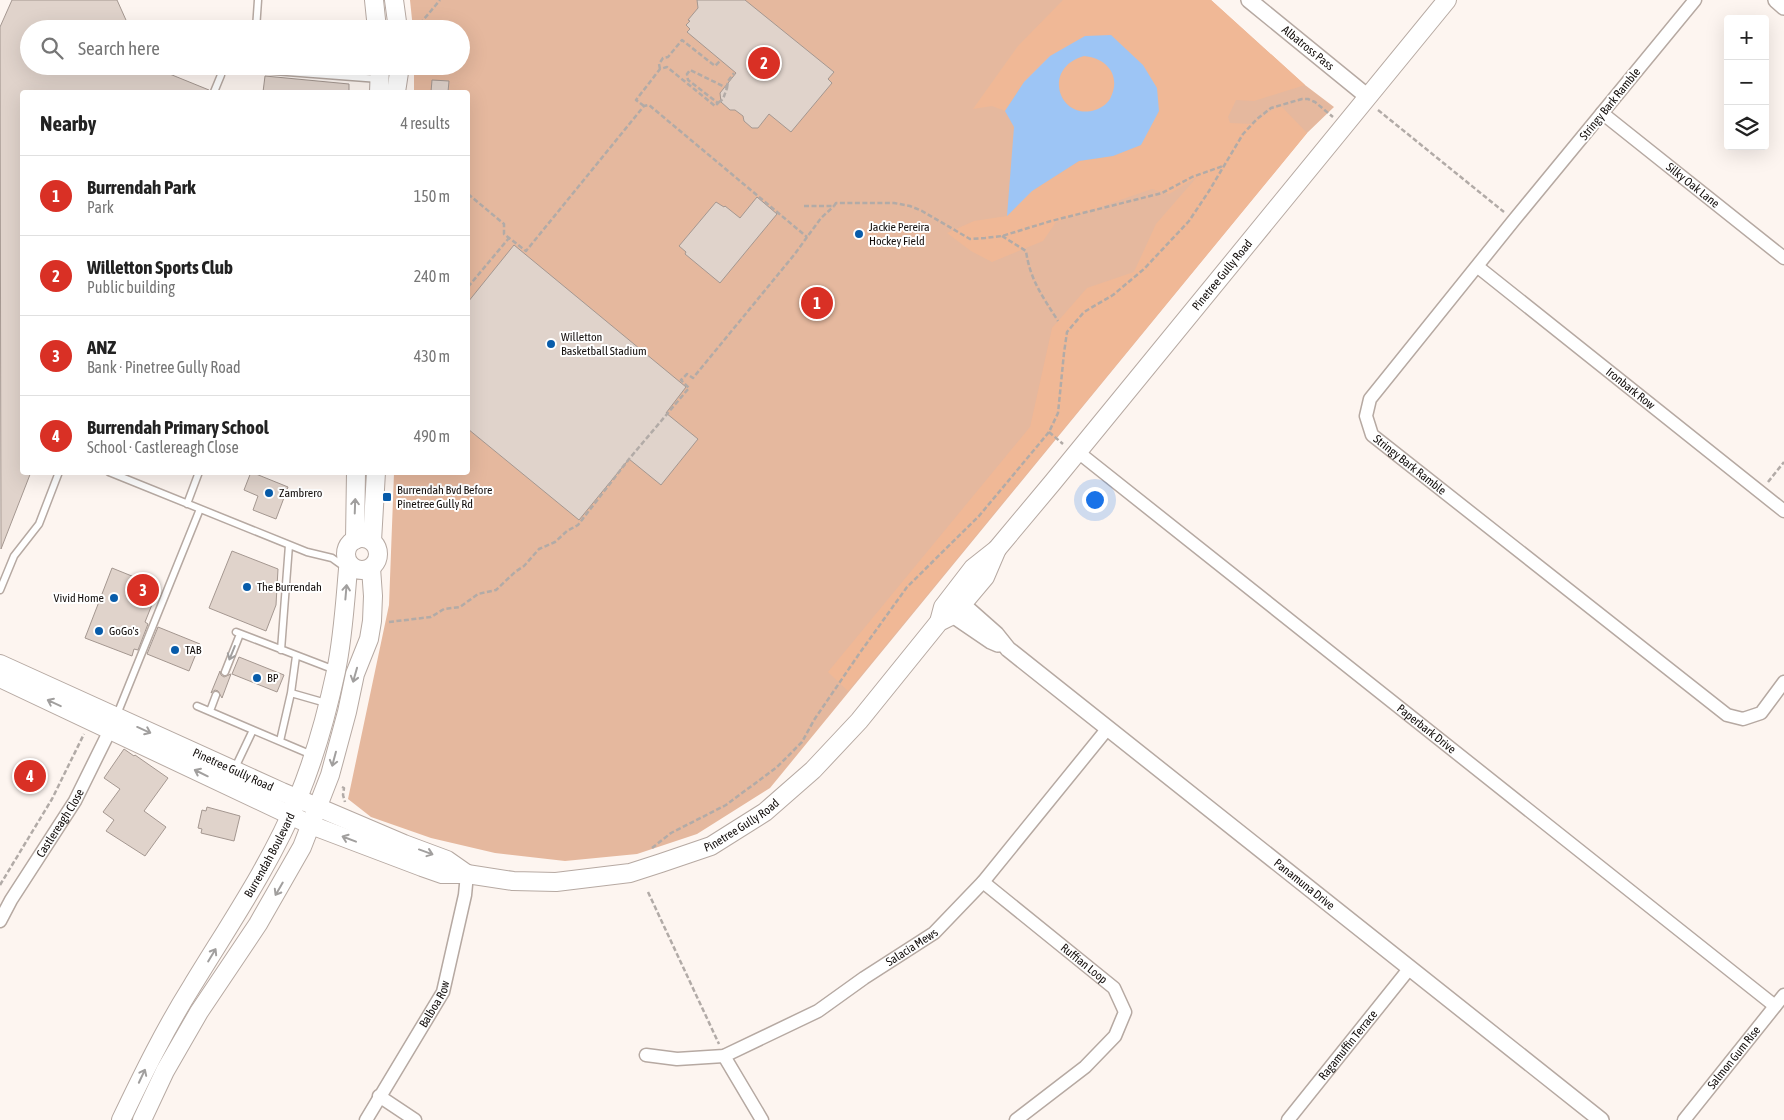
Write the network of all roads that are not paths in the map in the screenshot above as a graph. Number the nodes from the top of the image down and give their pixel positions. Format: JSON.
{"nodes":[{"id":1,"x":258,"y":0,"type":"edge"},
{"id":2,"x":374,"y":0,"type":"edge"},
{"id":3,"x":394,"y":0,"type":"edge"},
{"id":4,"x":1249,"y":0,"type":"edge"},
{"id":5,"x":1447,"y":0,"type":"edge"},
{"id":6,"x":1695,"y":0,"type":"edge"},
{"id":7,"x":1776,"y":0,"type":"edge"},
{"id":8,"x":1784,"y":6,"type":"edge"},
{"id":9,"x":257,"y":20,"type":"edge"},
{"id":10,"x":376,"y":20,"type":"edge"},
{"id":11,"x":401,"y":20,"type":"edge"},
{"id":12,"x":220,"y":75,"type":"dead end"},
{"id":13,"x":317,"y":75,"type":"edge"},
{"id":14,"x":399,"y":75,"type":"edge"},
{"id":15,"x":380,"y":79,"type":"edge"},
{"id":16,"x":215,"y":90,"type":"edge"},
{"id":17,"x":396,"y":90,"type":"edge"},
{"id":18,"x":1373,"y":102,"type":"junction"},
{"id":19,"x":1602,"y":113,"type":"junction"},
{"id":20,"x":1784,"y":258,"type":"edge"},
{"id":21,"x":1478,"y":267,"type":"junction"},
{"id":22,"x":1072,"y":449,"type":"junction"},
{"id":23,"x":58,"y":475,"type":"edge"},
{"id":24,"x":116,"y":475,"type":"edge"},
{"id":25,"x":198,"y":475,"type":"edge"},
{"id":26,"x":356,"y":475,"type":"edge"},
{"id":27,"x":375,"y":475,"type":"edge"},
{"id":28,"x":187,"y":504,"type":"junction"},
{"id":29,"x":200,"y":509,"type":"junction"},
{"id":30,"x":1784,"y":511,"type":"edge"},
{"id":31,"x":363,"y":541,"type":"junction"},
{"id":32,"x":289,"y":545,"type":"junction"},
{"id":33,"x":349,"y":567,"type":"junction"},
{"id":34,"x":371,"y":568,"type":"junction"},
{"id":35,"x":0,"y":590,"type":"edge"},
{"id":36,"x":950,"y":609,"type":"junction"},
{"id":37,"x":281,"y":650,"type":"junction"},
{"id":38,"x":296,"y":656,"type":"junction"},
{"id":39,"x":0,"y":664,"type":"edge"},
{"id":40,"x":336,"y":671,"type":"junction"},
{"id":41,"x":225,"y":672,"type":"dead end"},
{"id":42,"x":0,"y":678,"type":"edge"},
{"id":43,"x":1784,"y":682,"type":"edge"},
{"id":44,"x":291,"y":693,"type":"junction"},
{"id":45,"x":216,"y":695,"type":"dead end"},
{"id":46,"x":328,"y":703,"type":"junction"},
{"id":47,"x":197,"y":706,"type":"dead end"},
{"id":48,"x":210,"y":711,"type":"junction"},
{"id":49,"x":114,"y":723,"type":"junction"},
{"id":50,"x":1108,"y":728,"type":"junction"},
{"id":51,"x":254,"y":730,"type":"junction"},
{"id":52,"x":280,"y":741,"type":"junction"},
{"id":53,"x":312,"y":756,"type":"junction"},
{"id":54,"x":231,"y":778,"type":"junction"},
{"id":55,"x":298,"y":798,"type":"junction"},
{"id":56,"x":318,"y":807,"type":"junction"},
{"id":57,"x":290,"y":815,"type":"junction"},
{"id":58,"x":311,"y":825,"type":"junction"},
{"id":59,"x":467,"y":874,"type":"junction"},
{"id":60,"x":983,"y":882,"type":"junction"},
{"id":61,"x":0,"y":921,"type":"edge"},
{"id":62,"x":1409,"y":969,"type":"junction"},
{"id":63,"x":1784,"y":995,"type":"edge"},
{"id":64,"x":1775,"y":1006,"type":"junction"},
{"id":65,"x":646,"y":1054,"type":"dead end"},
{"id":66,"x":724,"y":1056,"type":"junction"},
{"id":67,"x":379,"y":1096,"type":"junction"},
{"id":68,"x":121,"y":1120,"type":"edge"},
{"id":69,"x":142,"y":1120,"type":"edge"},
{"id":70,"x":366,"y":1120,"type":"edge"},
{"id":71,"x":415,"y":1120,"type":"edge"},
{"id":72,"x":762,"y":1120,"type":"edge"},
{"id":73,"x":1016,"y":1120,"type":"edge"},
{"id":74,"x":1288,"y":1120,"type":"edge"},
{"id":75,"x":1600,"y":1120,"type":"edge"},
{"id":76,"x":1684,"y":1120,"type":"edge"}],
"edges":[{"from":1,"to":9,"type":"lane"},
{"from":2,"to":10,"type":"main road"},
{"from":3,"to":11,"type":"main road"},
{"from":4,"to":18,"type":"street","name":"Albatross Pass"},
{"from":5,"to":18,"type":"main road","name":"Pinetree Gully Road"},
{"from":6,"to":19,"type":"street","name":"Stringy Bark Ramble"},
{"from":7,"to":8,"type":"street"},
{"from":12,"to":16,"type":"lane"},
{"from":13,"to":15,"type":"lane"},
{"from":14,"to":17,"type":"main road"},
{"from":18,"to":22,"type":"main road","name":"Pinetree Gully Road"},
{"from":19,"to":20,"type":"street","name":"Silky Oak Lane"},
{"from":19,"to":21,"type":"street","name":"Stringy Bark Ramble"},
{"from":21,"to":30,"type":"street","name":"Ironbark Row"},
{"from":21,"to":43,"type":"street","name":"Stringy Bark Ramble"},
{"from":22,"to":36,"type":"main road","name":"Pinetree Gully Road"},
{"from":22,"to":64,"type":"street","name":"Paperbark Drive"},
{"from":23,"to":35,"type":"lane"},
{"from":24,"to":28,"type":"lane"},
{"from":25,"to":28,"type":"lane"},
{"from":31,"to":26,"type":"main road","one_way":true},
{"from":27,"to":31,"type":"main road"},
{"from":28,"to":29,"type":"lane"},
{"from":29,"to":32,"type":"lane"},
{"from":29,"to":49,"type":"lane"},
{"from":31,"to":33,"type":"main road"},
{"from":31,"to":34,"type":"main road"},
{"from":32,"to":33,"type":"lane"},
{"from":32,"to":37,"type":"lane"},
{"from":33,"to":34,"type":"main road"},
{"from":40,"to":33,"type":"main road","name":"Burrendah Boulevard","one_way":true},
{"from":34,"to":56,"type":"main road","name":"Burrendah Boulevard","one_way":true},
{"from":36,"to":50,"type":"street","name":"Panamuna Drive"},
{"from":36,"to":59,"type":"main road","name":"Pinetree Gully Road"},
{"from":37,"to":38,"type":"lane"},
{"from":37,"to":41,"type":"lane","one_way":true},
{"from":38,"to":40,"type":"lane"},
{"from":38,"to":44,"type":"lane"},
{"from":39,"to":49,"type":"main road","name":"Pinetree Gully Road"},
{"from":40,"to":46,"type":"main road","name":"Burrendah Boulevard"},
{"from":49,"to":42,"type":"main road","name":"Pinetree Gully Road","one_way":true},
{"from":44,"to":46,"type":"lane"},
{"from":44,"to":52,"type":"lane"},
{"from":45,"to":48,"type":"lane"},
{"from":46,"to":53,"type":"main road","name":"Burrendah Boulevard"},
{"from":47,"to":48,"type":"lane"},
{"from":48,"to":51,"type":"lane"},
{"from":49,"to":54,"type":"main road","name":"Pinetree Gully Road"},
{"from":49,"to":61,"type":"street","name":"Castlereagh Close"},
{"from":50,"to":60,"type":"street","name":"Salacia Mews"},
{"from":50,"to":62,"type":"street","name":"Panamuna Drive"},
{"from":51,"to":52,"type":"lane"},
{"from":51,"to":54,"type":"lane"},
{"from":52,"to":53,"type":"lane"},
{"from":53,"to":55,"type":"main road","name":"Burrendah Boulevard"},
{"from":54,"to":55,"type":"main road","name":"Pinetree Gully Road"},
{"from":54,"to":57,"type":"main road","name":"Pinetree Gully Road"},
{"from":55,"to":56,"type":"main road","name":"Pinetree Gully Road"},
{"from":55,"to":57,"type":"main road","name":"Burrendah Boulevard"},
{"from":56,"to":58,"type":"main road","name":"Burrendah Boulevard"},
{"from":56,"to":59,"type":"main road","name":"Pinetree Gully Road","one_way":true},
{"from":57,"to":58,"type":"main road","name":"Pinetree Gully Road"},
{"from":68,"to":57,"type":"main road","name":"Burrendah Boulevard","one_way":true},
{"from":59,"to":58,"type":"main road","name":"Pinetree Gully Road","one_way":true},
{"from":58,"to":69,"type":"main road","name":"Burrendah Boulevard","one_way":true},
{"from":59,"to":67,"type":"street","name":"Balboa Row"},
{"from":60,"to":66,"type":"street","name":"Salacia Mews"},
{"from":60,"to":73,"type":"street","name":"Ruffian Loop"},
{"from":62,"to":74,"type":"street","name":"Ragamuffin Terrace"},
{"from":62,"to":75,"type":"street","name":"Panamuna Drive"},
{"from":63,"to":64,"type":"street","name":"Salmon Gum Rise"},
{"from":64,"to":76,"type":"street","name":"Salmon Gum Rise"},
{"from":65,"to":66,"type":"street","name":"Salacia Mews"},
{"from":66,"to":72,"type":"street"},
{"from":67,"to":70,"type":"street","name":"Balboa Row"},
{"from":67,"to":71,"type":"street"}]}
